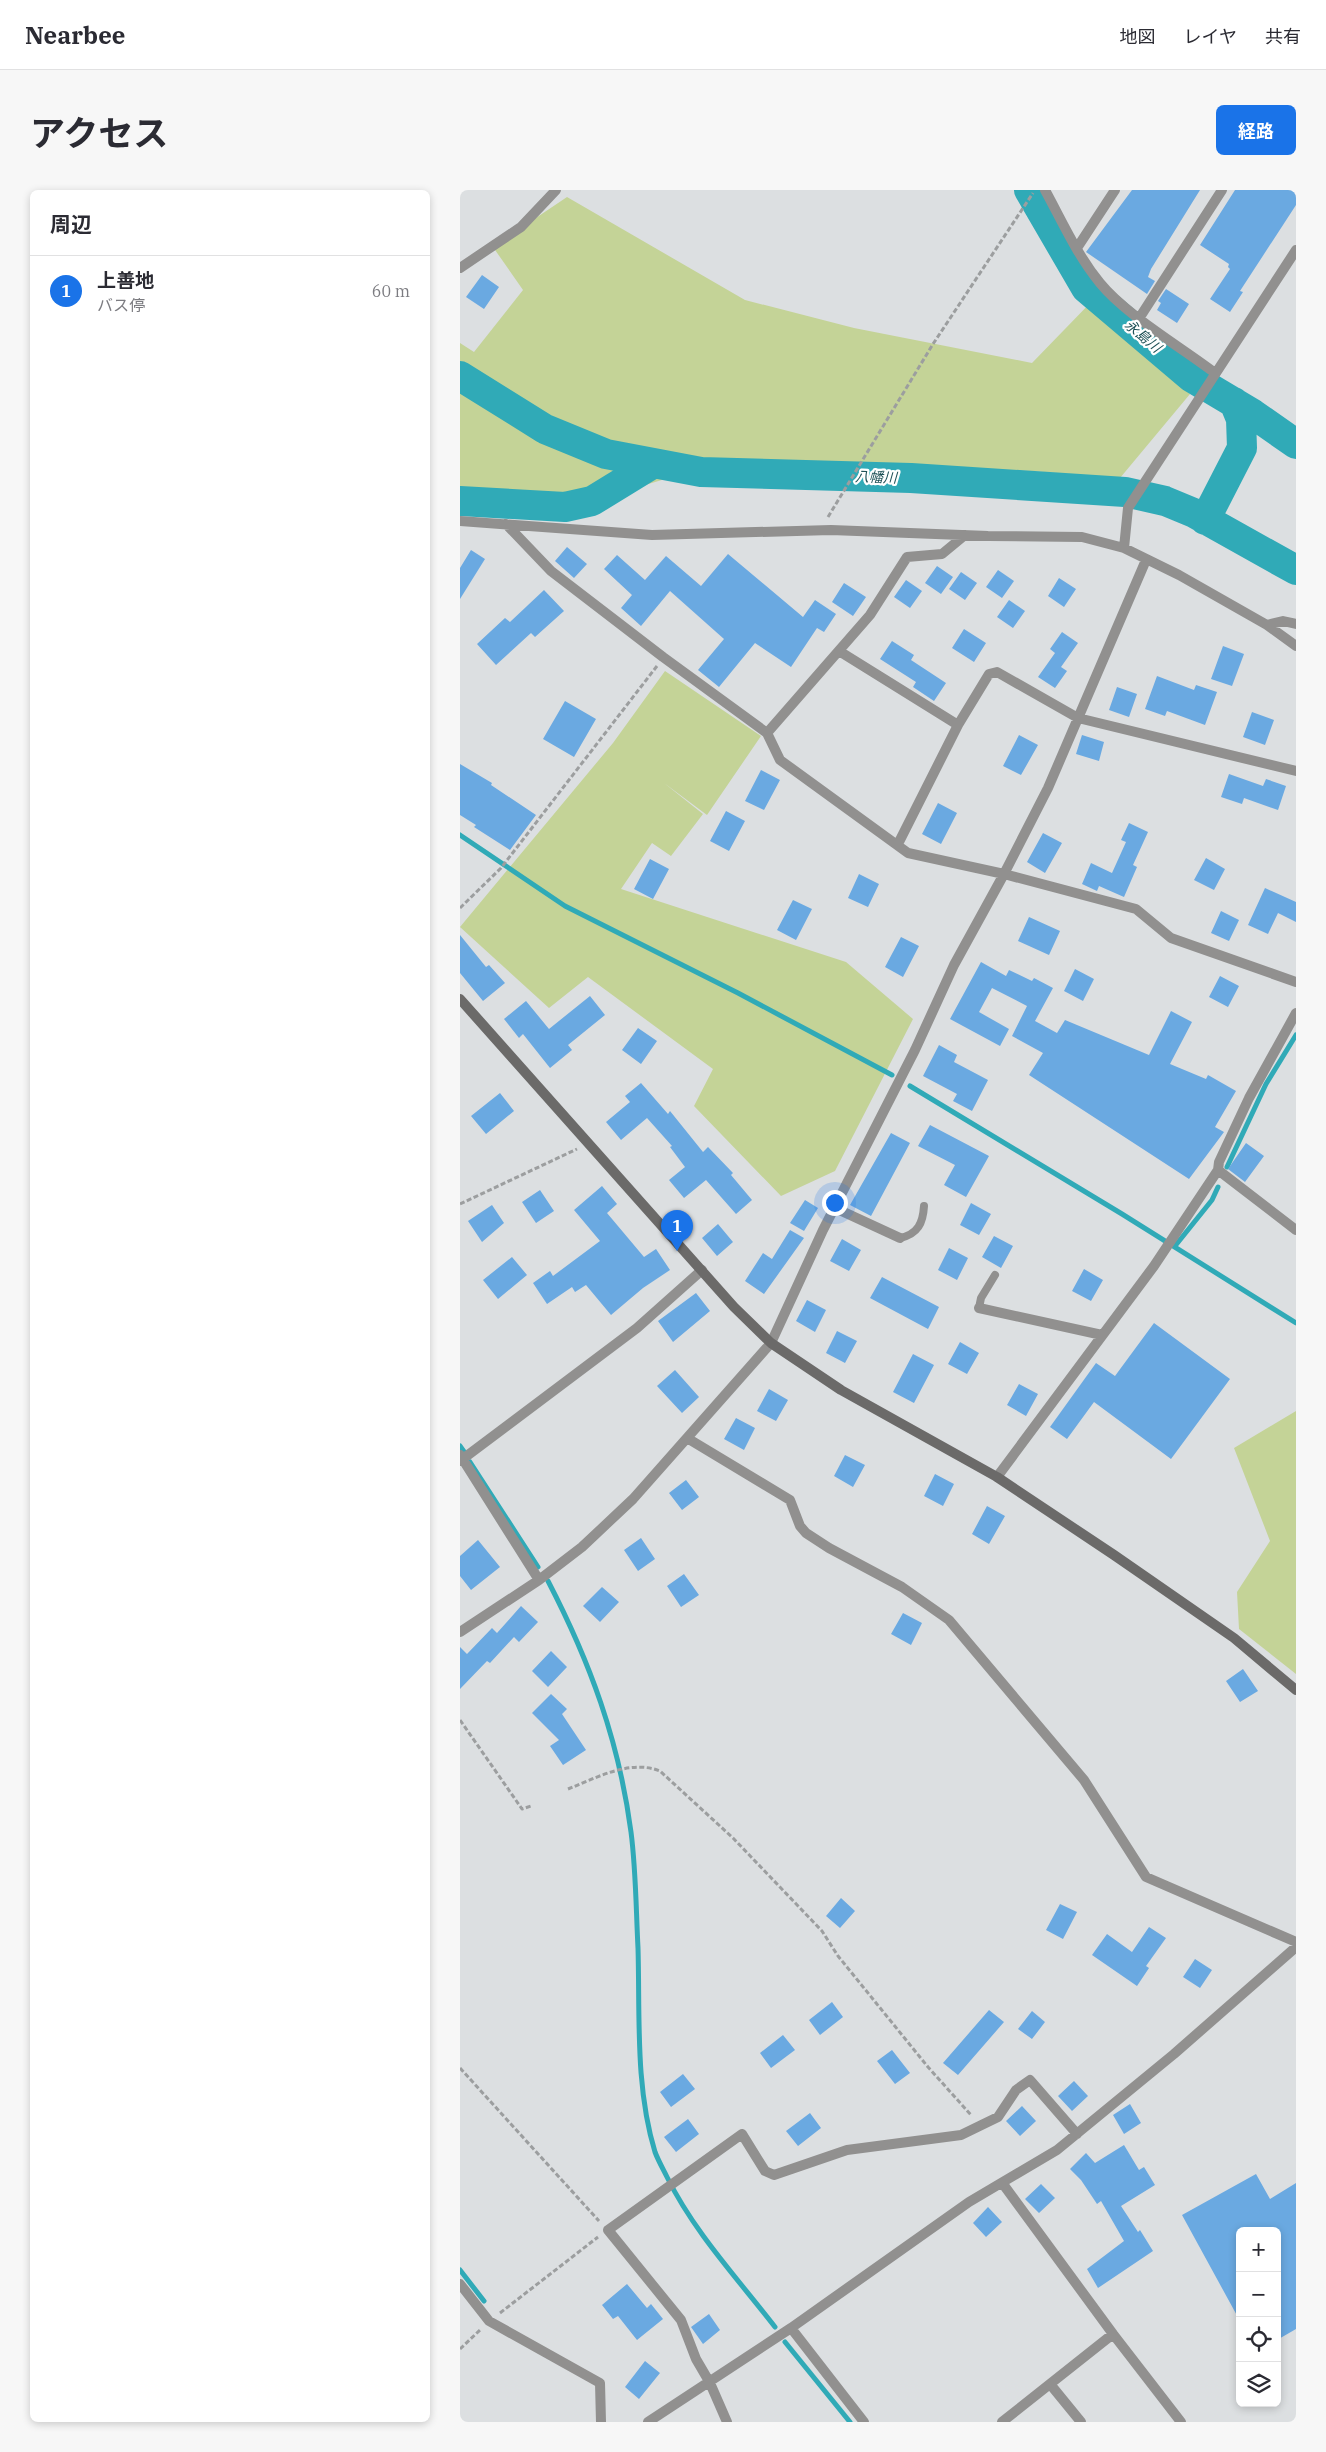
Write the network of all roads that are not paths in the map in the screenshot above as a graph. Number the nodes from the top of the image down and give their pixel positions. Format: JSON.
{"nodes":[{"id":1,"x":556,"y":190,"type":"edge"},
{"id":2,"x":1045,"y":190,"type":"edge"},
{"id":3,"x":1115,"y":190,"type":"edge"},
{"id":4,"x":1222,"y":190,"type":"edge"},
{"id":5,"x":1077,"y":248,"type":"junction"},
{"id":6,"x":1296,"y":250,"type":"edge"},
{"id":7,"x":460,"y":268,"type":"edge"},
{"id":8,"x":1140,"y":317,"type":"junction"},
{"id":9,"x":1215,"y":373,"type":"junction"},
{"id":10,"x":460,"y":521,"type":"edge"},
{"id":11,"x":506,"y":524,"type":"junction"},
{"id":12,"x":965,"y":535,"type":"junction"},
{"id":13,"x":1124,"y":548,"type":"junction"},
{"id":14,"x":1146,"y":560,"type":"junction"},
{"id":15,"x":1296,"y":624,"type":"edge"},
{"id":16,"x":1267,"y":625,"type":"junction"},
{"id":17,"x":1296,"y":646,"type":"edge"},
{"id":18,"x":839,"y":651,"type":"junction"},
{"id":19,"x":1078,"y":718,"type":"junction"},
{"id":20,"x":958,"y":725,"type":"junction"},
{"id":21,"x":767,"y":733,"type":"junction"},
{"id":22,"x":1296,"y":771,"type":"edge"},
{"id":23,"x":898,"y":844,"type":"junction"},
{"id":24,"x":1004,"y":874,"type":"junction"},
{"id":25,"x":1296,"y":982,"type":"edge"},
{"id":26,"x":460,"y":999,"type":"edge"},
{"id":27,"x":1296,"y":1013,"type":"edge"},
{"id":28,"x":1218,"y":1170,"type":"junction"},
{"id":29,"x":924,"y":1206,"type":"dead end"},
{"id":30,"x":835,"y":1208,"type":"junction"},
{"id":31,"x":1296,"y":1230,"type":"edge"},
{"id":32,"x":900,"y":1238,"type":"joint"},
{"id":33,"x":702,"y":1270,"type":"junction"},
{"id":34,"x":994,"y":1275,"type":"dead end"},
{"id":35,"x":979,"y":1308,"type":"joint"},
{"id":36,"x":1102,"y":1335,"type":"junction"},
{"id":37,"x":771,"y":1343,"type":"junction"},
{"id":38,"x":687,"y":1438,"type":"junction"},
{"id":39,"x":461,"y":1458,"type":"edge"},
{"id":40,"x":997,"y":1477,"type":"junction"},
{"id":41,"x":539,"y":1580,"type":"junction"},
{"id":42,"x":460,"y":1632,"type":"edge"},
{"id":43,"x":1296,"y":1690,"type":"edge"},
{"id":44,"x":1296,"y":1942,"type":"edge"},
{"id":45,"x":1296,"y":1947,"type":"edge"},
{"id":46,"x":1077,"y":2134,"type":"junction"},
{"id":47,"x":1003,"y":2184,"type":"junction"},
{"id":48,"x":460,"y":2284,"type":"edge"},
{"id":49,"x":791,"y":2328,"type":"junction"},
{"id":50,"x":1113,"y":2334,"type":"junction"},
{"id":51,"x":710,"y":2383,"type":"junction"},
{"id":52,"x":1050,"y":2384,"type":"junction"},
{"id":53,"x":601,"y":2422,"type":"edge"},
{"id":54,"x":648,"y":2422,"type":"edge"},
{"id":55,"x":727,"y":2422,"type":"edge"},
{"id":56,"x":864,"y":2422,"type":"edge"},
{"id":57,"x":1002,"y":2422,"type":"edge"},
{"id":58,"x":1081,"y":2422,"type":"edge"},
{"id":59,"x":1181,"y":2422,"type":"edge"}],
"edges":[{"from":1,"to":7,"type":"street"},
{"from":2,"to":5,"type":"street"},
{"from":3,"to":5,"type":"street"},
{"from":4,"to":8,"type":"street"},
{"from":5,"to":8,"type":"street"},
{"from":6,"to":9,"type":"street"},
{"from":8,"to":9,"type":"street"},
{"from":9,"to":13,"type":"street"},
{"from":10,"to":11,"type":"street"},
{"from":11,"to":12,"type":"street"},
{"from":11,"to":21,"type":"street"},
{"from":12,"to":13,"type":"street"},
{"from":12,"to":18,"type":"street"},
{"from":13,"to":14,"type":"street"},
{"from":14,"to":16,"type":"street"},
{"from":14,"to":19,"type":"street"},
{"from":15,"to":16,"type":"street"},
{"from":16,"to":17,"type":"street"},
{"from":18,"to":20,"type":"street"},
{"from":18,"to":21,"type":"street"},
{"from":19,"to":20,"type":"street"},
{"from":19,"to":22,"type":"street"},
{"from":19,"to":24,"type":"street"},
{"from":20,"to":23,"type":"street"},
{"from":21,"to":23,"type":"street"},
{"from":23,"to":24,"type":"street"},
{"from":24,"to":25,"type":"street"},
{"from":24,"to":30,"type":"street"},
{"from":26,"to":33,"type":"street"},
{"from":27,"to":28,"type":"street"},
{"from":28,"to":31,"type":"street"},
{"from":28,"to":36,"type":"street"},
{"from":29,"to":32,"type":"lane"},
{"from":30,"to":32,"type":"street"},
{"from":30,"to":37,"type":"street"},
{"from":33,"to":37,"type":"street"},
{"from":33,"to":39,"type":"street"},
{"from":34,"to":35,"type":"lane"},
{"from":35,"to":36,"type":"street"},
{"from":36,"to":40,"type":"street"},
{"from":37,"to":38,"type":"street"},
{"from":37,"to":40,"type":"street"},
{"from":38,"to":41,"type":"street"},
{"from":38,"to":44,"type":"street"},
{"from":39,"to":41,"type":"street"},
{"from":40,"to":43,"type":"street"},
{"from":41,"to":42,"type":"street"},
{"from":45,"to":46,"type":"street"},
{"from":46,"to":47,"type":"street"},
{"from":46,"to":51,"type":"street"},
{"from":47,"to":49,"type":"street"},
{"from":47,"to":50,"type":"street"},
{"from":48,"to":53,"type":"street"},
{"from":49,"to":51,"type":"street"},
{"from":49,"to":56,"type":"street"},
{"from":50,"to":52,"type":"street"},
{"from":50,"to":59,"type":"street"},
{"from":51,"to":54,"type":"street"},
{"from":51,"to":55,"type":"street"},
{"from":52,"to":57,"type":"street"},
{"from":52,"to":58,"type":"street"}]}
